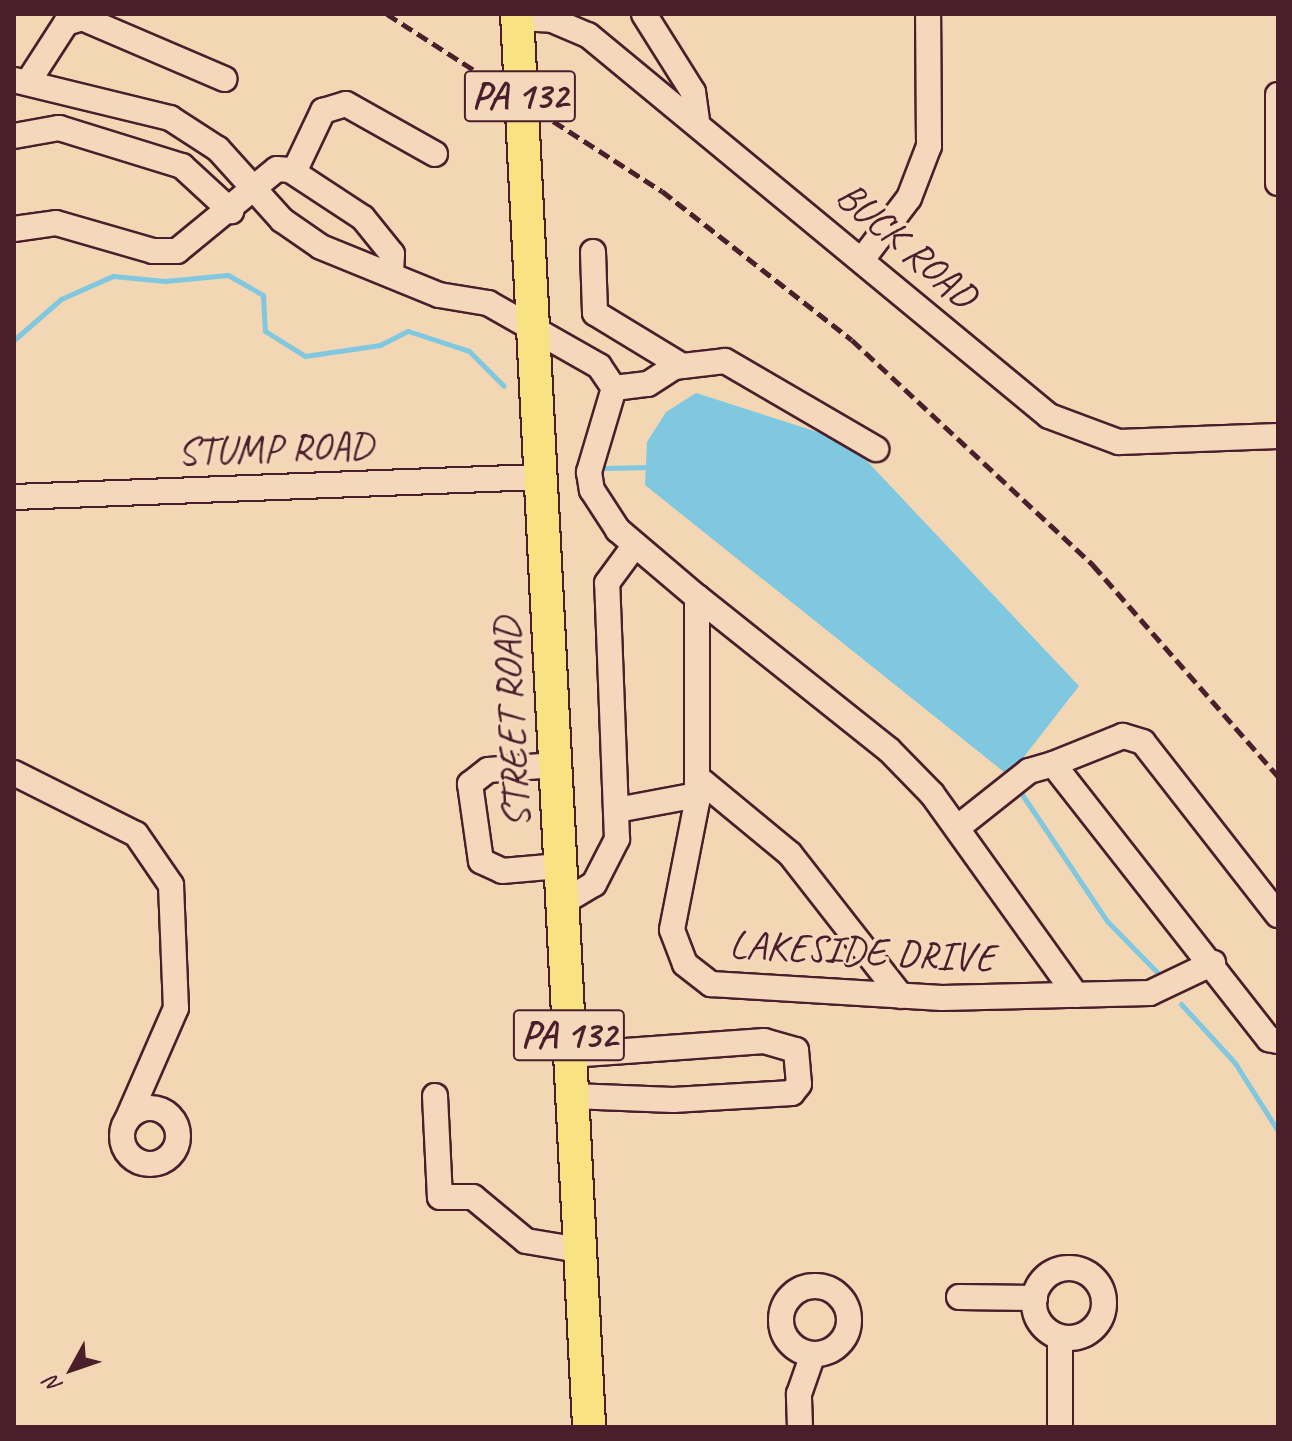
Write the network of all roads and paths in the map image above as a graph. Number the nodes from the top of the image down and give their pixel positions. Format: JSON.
{"nodes":[{"id":1,"x":644,"y":14,"type":"edge"},
{"id":2,"x":928,"y":14,"type":"edge"},
{"id":3,"x":517,"y":16,"type":"edge"},
{"id":4,"x":224,"y":79,"type":"dead end"},
{"id":5,"x":21,"y":81,"type":"edge"},
{"id":6,"x":70,"y":90,"type":"junction"},
{"id":7,"x":1278,"y":95,"type":"edge"},
{"id":8,"x":697,"y":120,"type":"junction"},
{"id":9,"x":59,"y":128,"type":"junction"},
{"id":10,"x":14,"y":136,"type":"edge"},
{"id":11,"x":435,"y":154,"type":"dead end"},
{"id":12,"x":294,"y":172,"type":"junction"},
{"id":13,"x":1278,"y":183,"type":"edge"},
{"id":14,"x":254,"y":189,"type":"junction"},
{"id":15,"x":231,"y":211,"type":"junction"},
{"id":16,"x":14,"y":229,"type":"edge"},
{"id":17,"x":593,"y":252,"type":"dead end"},
{"id":18,"x":864,"y":257,"type":"junction"},
{"id":19,"x":391,"y":275,"type":"junction"},
{"id":20,"x":532,"y":325,"type":"junction"},
{"id":21,"x":682,"y":366,"type":"junction"},
{"id":22,"x":614,"y":388,"type":"junction"},
{"id":23,"x":1278,"y":436,"type":"edge"},
{"id":24,"x":876,"y":449,"type":"dead end"},
{"id":25,"x":540,"y":477,"type":"junction"},
{"id":26,"x":14,"y":497,"type":"edge"},
{"id":27,"x":635,"y":545,"type":"junction"},
{"id":28,"x":697,"y":597,"type":"junction"},
{"id":29,"x":1053,"y":764,"type":"junction"},
{"id":30,"x":555,"y":765,"type":"junction"},
{"id":31,"x":14,"y":773,"type":"edge"},
{"id":32,"x":698,"y":786,"type":"junction"},
{"id":33,"x":617,"y":810,"type":"junction"},
{"id":34,"x":957,"y":828,"type":"junction"},
{"id":35,"x":560,"y":866,"type":"junction"},
{"id":36,"x":562,"y":903,"type":"junction"},
{"id":37,"x":1278,"y":915,"type":"edge"},
{"id":38,"x":1206,"y":965,"type":"junction"},
{"id":39,"x":1076,"y":995,"type":"junction"},
{"id":40,"x":901,"y":996,"type":"junction"},
{"id":41,"x":1278,"y":1041,"type":"edge"},
{"id":42,"x":570,"y":1055,"type":"junction"},
{"id":43,"x":435,"y":1096,"type":"dead end"},
{"id":44,"x":572,"y":1096,"type":"junction"},
{"id":45,"x":127,"y":1120,"type":"dead end"},
{"id":46,"x":580,"y":1250,"type":"junction"},
{"id":47,"x":959,"y":1297,"type":"dead end"},
{"id":48,"x":1035,"y":1298,"type":"junction"},
{"id":49,"x":1060,"y":1339,"type":"junction"},
{"id":50,"x":813,"y":1354,"type":"dead end"},
{"id":51,"x":589,"y":1427,"type":"edge"},
{"id":52,"x":800,"y":1427,"type":"edge"},
{"id":53,"x":1060,"y":1427,"type":"edge"}],
"edges":[{"from":1,"to":8,"type":"street"},
{"from":2,"to":18,"type":"street"},
{"from":3,"to":8,"type":"street","name":"BUCK ROAD"},
{"from":3,"to":20,"type":"main road","name":"STREET ROAD","number":"PA 132"},
{"from":4,"to":5,"type":"street"},
{"from":5,"to":6,"type":"street"},
{"from":6,"to":9,"type":"street"},
{"from":6,"to":14,"type":"street"},
{"from":7,"to":13,"type":"street"},
{"from":8,"to":18,"type":"street","name":"BUCK ROAD"},
{"from":9,"to":10,"type":"street"},
{"from":9,"to":15,"type":"street"},
{"from":11,"to":12,"type":"street"},
{"from":12,"to":14,"type":"street"},
{"from":12,"to":19,"type":"street"},
{"from":14,"to":15,"type":"street"},
{"from":14,"to":19,"type":"street"},
{"from":15,"to":16,"type":"street"},
{"from":17,"to":21,"type":"street"},
{"from":18,"to":23,"type":"street","name":"BUCK ROAD"},
{"from":19,"to":20,"type":"street"},
{"from":20,"to":22,"type":"street"},
{"from":20,"to":25,"type":"main road","name":"STREET ROAD","number":"PA 132"},
{"from":21,"to":22,"type":"street"},
{"from":21,"to":24,"type":"street"},
{"from":22,"to":27,"type":"street","name":"LAKESIDE DRIVE"},
{"from":25,"to":26,"type":"street","name":"STUMP ROAD"},
{"from":25,"to":30,"type":"main road","name":"STREET ROAD","number":"PA 132"},
{"from":27,"to":28,"type":"street","name":"LAKESIDE DRIVE"},
{"from":27,"to":33,"type":"street"},
{"from":28,"to":32,"type":"street","name":"LAKESIDE DRIVE"},
{"from":28,"to":34,"type":"street","name":"LAKESIDE DRIVE"},
{"from":29,"to":34,"type":"street"},
{"from":29,"to":37,"type":"street"},
{"from":29,"to":38,"type":"street"},
{"from":30,"to":35,"type":"main road","name":"STREET ROAD","number":"PA 132"},
{"from":30,"to":35,"type":"street"},
{"from":31,"to":45,"type":"street"},
{"from":32,"to":33,"type":"street"},
{"from":32,"to":40,"type":"street"},
{"from":32,"to":40,"type":"street","name":"LAKESIDE DRIVE"},
{"from":33,"to":36,"type":"street"},
{"from":34,"to":39,"type":"street","name":"LAKESIDE DRIVE"},
{"from":35,"to":36,"type":"main road","name":"STREET ROAD","number":"PA 132"},
{"from":36,"to":42,"type":"main road","name":"STREET ROAD","number":"PA 132"},
{"from":38,"to":39,"type":"street","name":"LAKESIDE DRIVE"},
{"from":38,"to":41,"type":"street"},
{"from":39,"to":40,"type":"street","name":"LAKESIDE DRIVE"},
{"from":42,"to":44,"type":"main road","name":"STREET ROAD","number":"PA 132"},
{"from":42,"to":44,"type":"street"},
{"from":43,"to":46,"type":"street"},
{"from":44,"to":46,"type":"main road","name":"STREET ROAD","number":"PA 132"},
{"from":46,"to":51,"type":"main road","name":"STREET ROAD","number":"PA 132"},
{"from":47,"to":48,"type":"street"},
{"from":48,"to":49,"type":"street"},
{"from":48,"to":49,"type":"street"},
{"from":49,"to":53,"type":"street"},
{"from":50,"to":52,"type":"street"}]}
